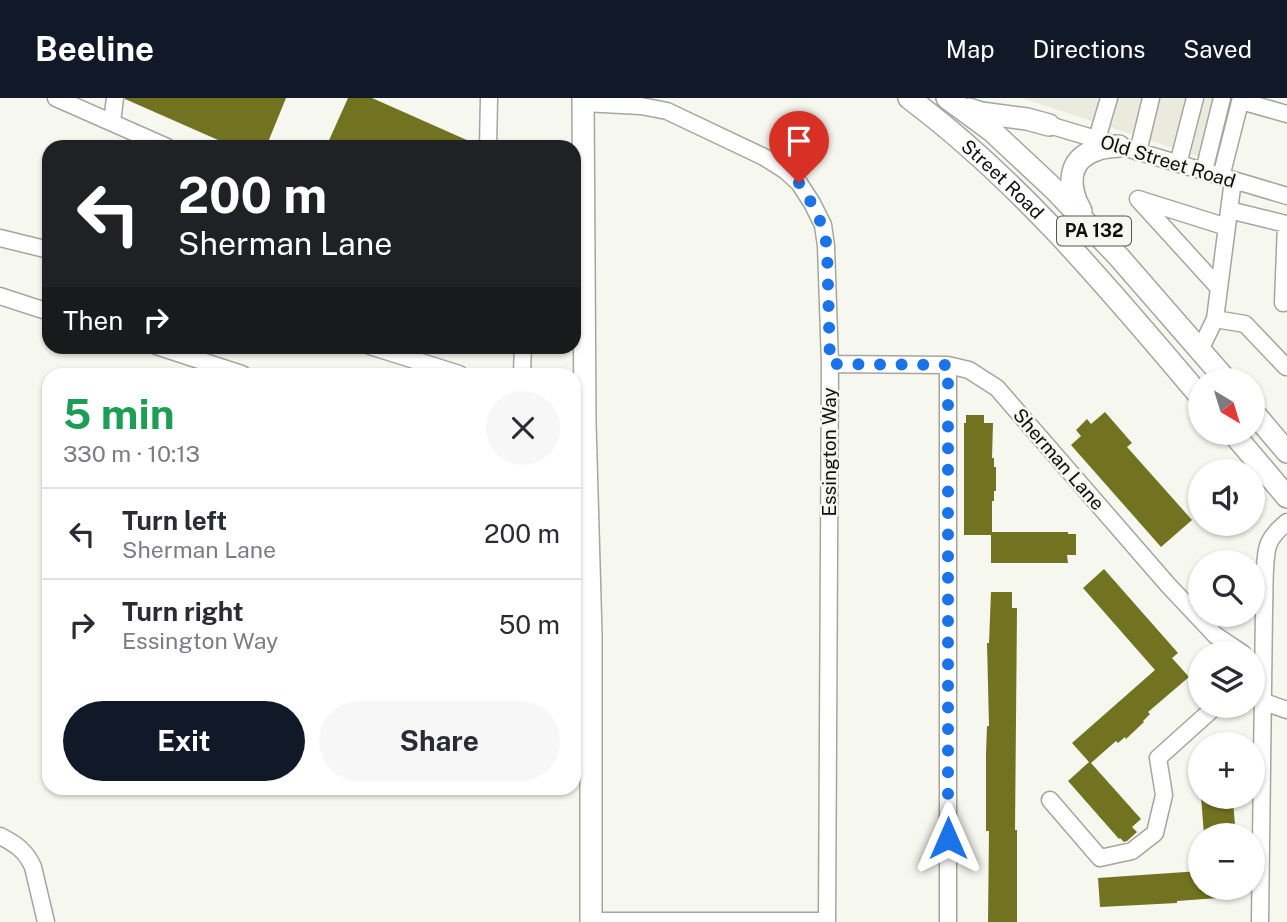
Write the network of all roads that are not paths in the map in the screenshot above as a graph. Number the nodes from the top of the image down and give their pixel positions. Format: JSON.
{"nodes":[{"id":1,"x":56,"y":98,"type":"edge"},
{"id":2,"x":115,"y":98,"type":"edge"},
{"id":3,"x":489,"y":98,"type":"edge"},
{"id":4,"x":909,"y":98,"type":"edge"},
{"id":5,"x":1109,"y":98,"type":"edge"},
{"id":6,"x":1151,"y":98,"type":"edge"},
{"id":7,"x":1195,"y":98,"type":"edge"},
{"id":8,"x":1222,"y":98,"type":"edge"},
{"id":9,"x":1241,"y":99,"type":"edge"},
{"id":10,"x":583,"y":100,"type":"edge"},
{"id":11,"x":949,"y":100,"type":"edge"},
{"id":12,"x":1287,"y":114,"type":"edge"},
{"id":13,"x":112,"y":122,"type":"junction"},
{"id":14,"x":1049,"y":125,"type":"joint"},
{"id":15,"x":1097,"y":139,"type":"junction"},
{"id":16,"x":152,"y":140,"type":"edge"},
{"id":17,"x":488,"y":140,"type":"edge"},
{"id":18,"x":1129,"y":149,"type":"junction"},
{"id":19,"x":581,"y":158,"type":"edge"},
{"id":20,"x":1178,"y":164,"type":"junction"},
{"id":21,"x":1204,"y":171,"type":"junction"},
{"id":22,"x":1227,"y":178,"type":"junction"},
{"id":23,"x":1287,"y":196,"type":"edge"},
{"id":24,"x":1228,"y":218,"type":"junction"},
{"id":25,"x":1091,"y":228,"type":"junction"},
{"id":26,"x":0,"y":238,"type":"edge"},
{"id":27,"x":42,"y":248,"type":"edge"},
{"id":28,"x":1219,"y":288,"type":"junction"},
{"id":29,"x":0,"y":296,"type":"edge"},
{"id":30,"x":1283,"y":303,"type":"dead end"},
{"id":31,"x":42,"y":310,"type":"edge"},
{"id":32,"x":1215,"y":319,"type":"junction"},
{"id":33,"x":581,"y":346,"type":"edge"},
{"id":34,"x":1200,"y":350,"type":"junction"},
{"id":35,"x":181,"y":354,"type":"edge"},
{"id":36,"x":395,"y":354,"type":"edge"},
{"id":37,"x":830,"y":364,"type":"junction"},
{"id":38,"x":948,"y":365,"type":"junction"},
{"id":39,"x":1286,"y":367,"type":"edge"},
{"id":40,"x":224,"y":368,"type":"edge"},
{"id":41,"x":440,"y":368,"type":"edge"},
{"id":42,"x":1216,"y":368,"type":"edge"},
{"id":43,"x":1188,"y":382,"type":"edge"},
{"id":44,"x":584,"y":423,"type":"junction"},
{"id":45,"x":1265,"y":426,"type":"edge"},
{"id":46,"x":581,"y":430,"type":"edge"},
{"id":47,"x":1243,"y":445,"type":"edge"},
{"id":48,"x":1287,"y":452,"type":"edge"},
{"id":49,"x":1287,"y":497,"type":"edge"},
{"id":50,"x":1287,"y":522,"type":"edge"},
{"id":51,"x":1224,"y":641,"type":"edge"},
{"id":52,"x":1260,"y":641,"type":"edge"},
{"id":53,"x":1265,"y":702,"type":"edge"},
{"id":54,"x":1287,"y":710,"type":"edge"},
{"id":55,"x":1203,"y":718,"type":"edge"},
{"id":56,"x":1264,"y":718,"type":"edge"},
{"id":57,"x":1050,"y":800,"type":"dead end"},
{"id":58,"x":0,"y":836,"type":"edge"},
{"id":59,"x":827,"y":921,"type":"edge"},
{"id":60,"x":46,"y":922,"type":"edge"},
{"id":61,"x":591,"y":922,"type":"edge"},
{"id":62,"x":948,"y":922,"type":"edge"},
{"id":63,"x":1260,"y":922,"type":"edge"}],
"edges":[{"from":1,"to":13,"type":"street"},
{"from":2,"to":13,"type":"street"},
{"from":3,"to":17,"type":"street"},
{"from":4,"to":43,"type":"main road","name":"Street Road","number":"PA 132"},
{"from":5,"to":15,"type":"street"},
{"from":6,"to":18,"type":"street"},
{"from":7,"to":20,"type":"street"},
{"from":8,"to":21,"type":"street"},
{"from":9,"to":12,"type":"street"},
{"from":9,"to":22,"type":"street"},
{"from":10,"to":19,"type":"main road"},
{"from":10,"to":37,"type":"street","name":"Essington Way"},
{"from":11,"to":14,"type":"main road"},
{"from":11,"to":25,"type":"main road","name":"Street Road","number":"PA 132"},
{"from":13,"to":16,"type":"street"},
{"from":14,"to":15,"type":"street","name":"Old Street Road"},
{"from":15,"to":18,"type":"street","name":"Old Street Road"},
{"from":18,"to":20,"type":"street","name":"Old Street Road"},
{"from":18,"to":25,"type":"main road"},
{"from":20,"to":21,"type":"street","name":"Old Street Road"},
{"from":21,"to":22,"type":"street","name":"Old Street Road"},
{"from":22,"to":23,"type":"street","name":"Old Street Road"},
{"from":22,"to":24,"type":"street"},
{"from":24,"to":28,"type":"street"},
{"from":24,"to":28,"type":"street"},
{"from":24,"to":30,"type":"street"},
{"from":25,"to":34,"type":"main road","name":"Street Road","number":"PA 132"},
{"from":26,"to":27,"type":"street"},
{"from":28,"to":32,"type":"street"},
{"from":29,"to":31,"type":"street"},
{"from":32,"to":34,"type":"street"},
{"from":32,"to":39,"type":"street"},
{"from":33,"to":44,"type":"main road"},
{"from":34,"to":42,"type":"main road","name":"Street Road","number":"PA 132"},
{"from":35,"to":40,"type":"street"},
{"from":36,"to":41,"type":"street"},
{"from":37,"to":38,"type":"street","name":"Sherman Lane"},
{"from":37,"to":59,"type":"street","name":"Essington Way"},
{"from":38,"to":51,"type":"street","name":"Sherman Lane"},
{"from":38,"to":62,"type":"street"},
{"from":44,"to":46,"type":"street"},
{"from":44,"to":61,"type":"main road"},
{"from":45,"to":48,"type":"main road"},
{"from":47,"to":49,"type":"main road"},
{"from":50,"to":52,"type":"street"},
{"from":53,"to":54,"type":"street"},
{"from":55,"to":57,"type":"street"},
{"from":56,"to":63,"type":"street"},
{"from":58,"to":60,"type":"street"},
{"from":59,"to":61,"type":"street"}]}
